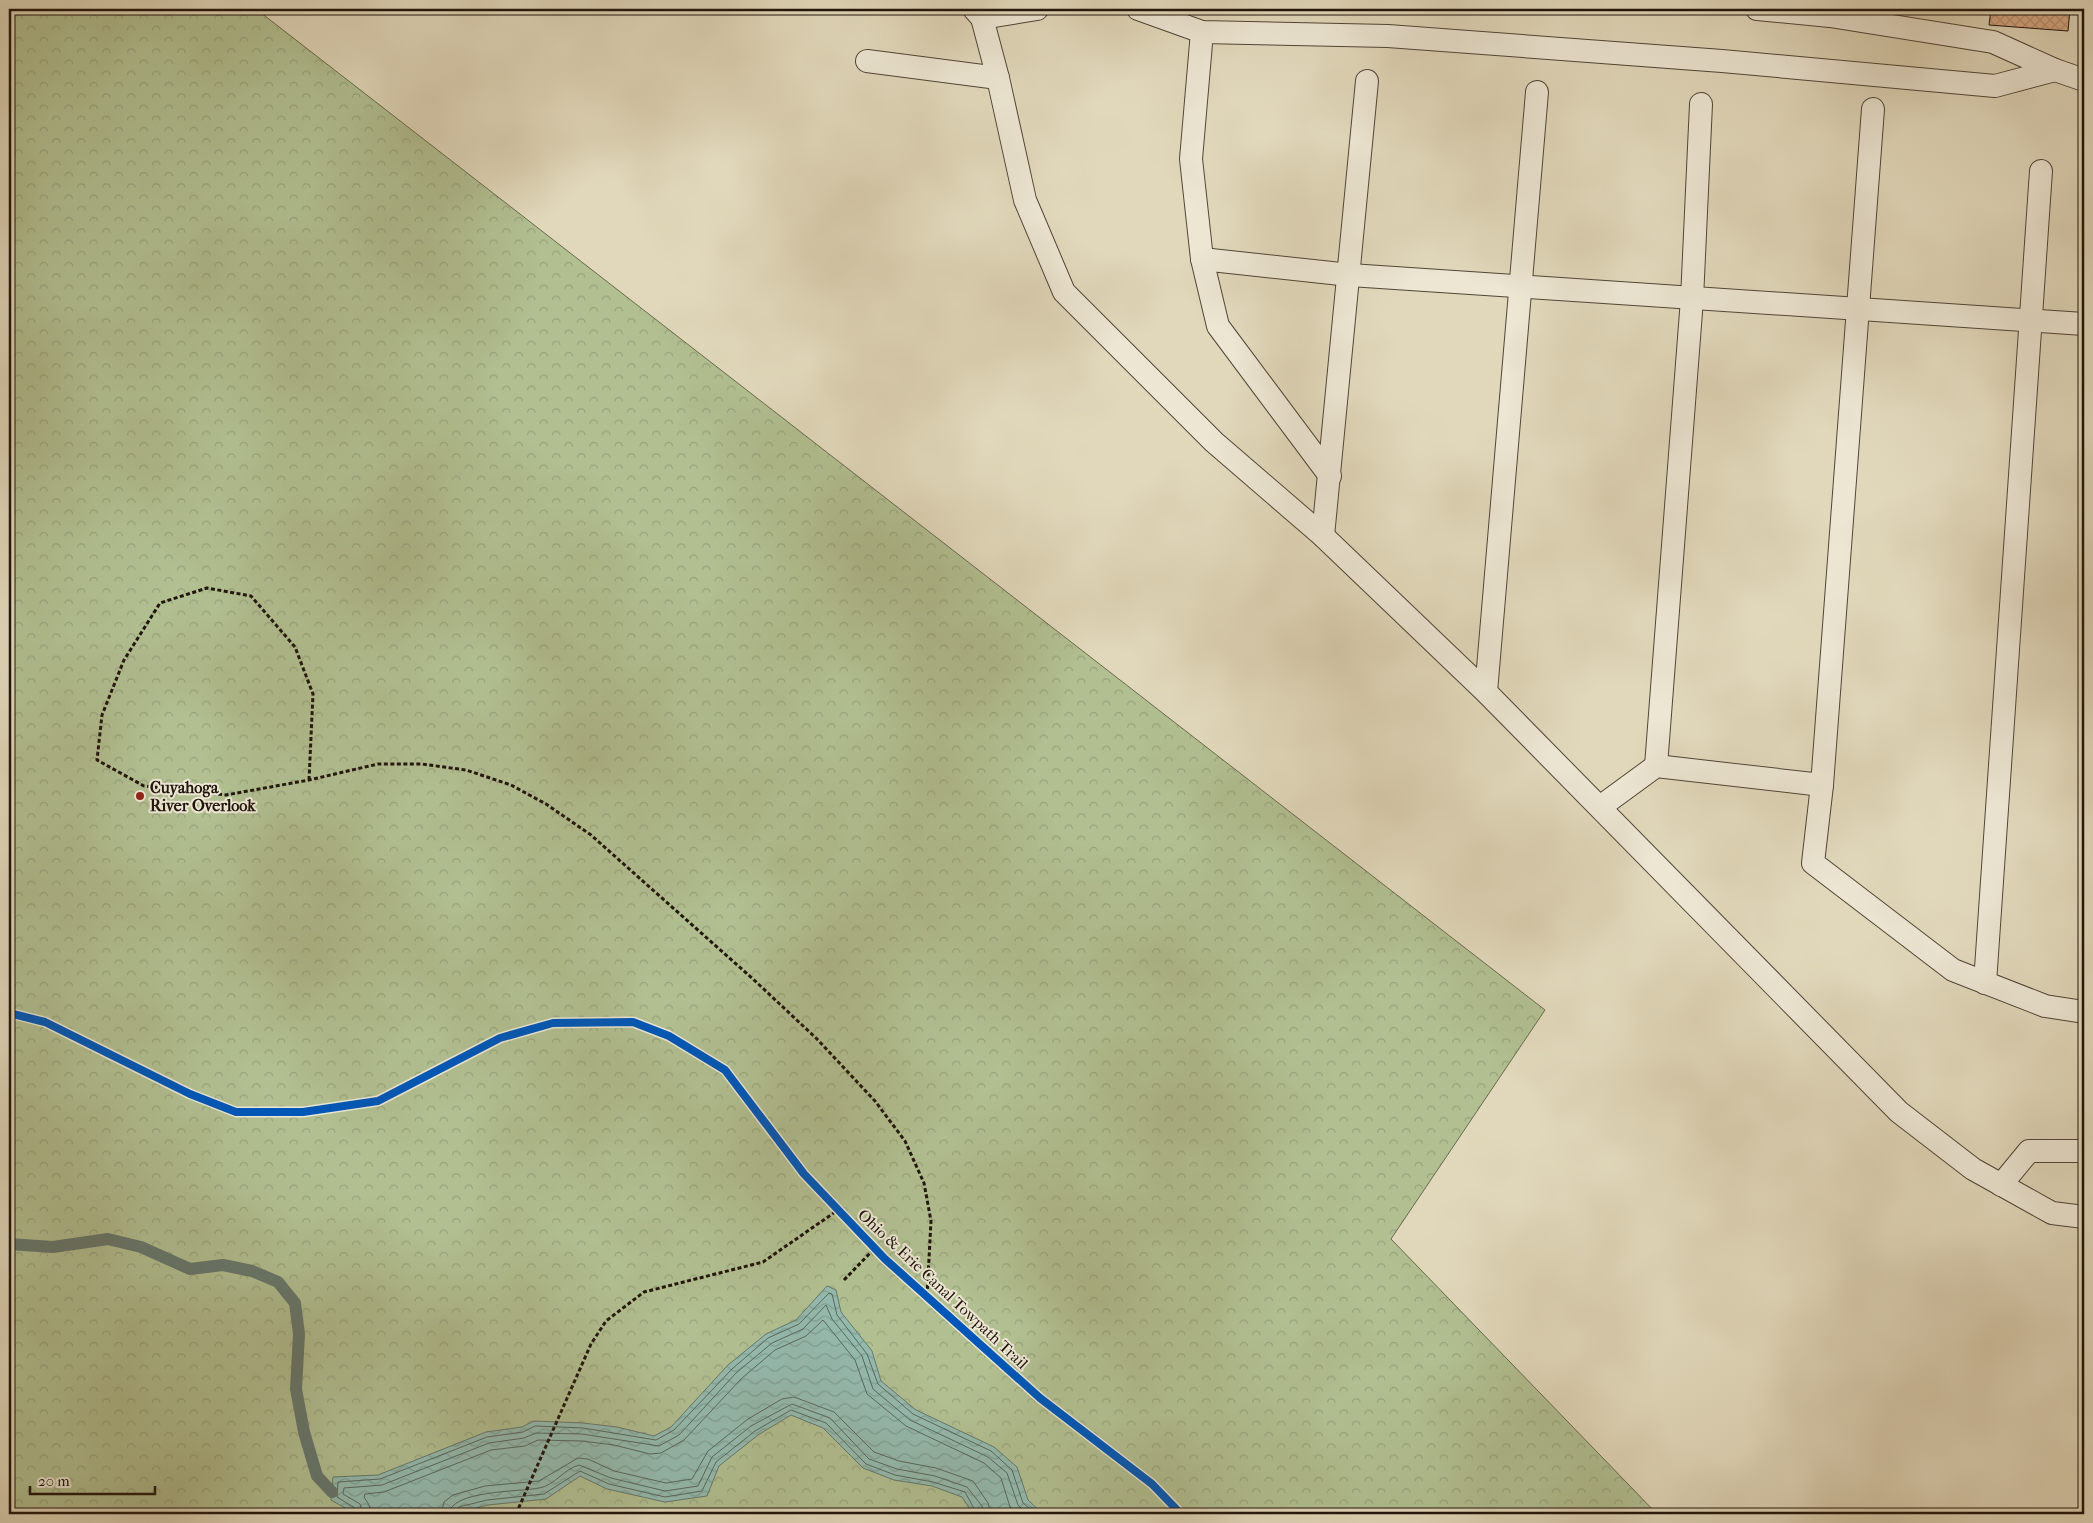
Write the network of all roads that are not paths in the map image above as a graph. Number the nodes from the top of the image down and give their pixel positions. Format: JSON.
{"nodes":[{"id":1,"x":1037,"y":9,"type":"edge"},
{"id":2,"x":1138,"y":9,"type":"edge"},
{"id":3,"x":1757,"y":9,"type":"edge"},
{"id":4,"x":978,"y":13,"type":"edge"},
{"id":5,"x":1202,"y":32,"type":"junction"},
{"id":6,"x":868,"y":61,"type":"dead end"},
{"id":7,"x":2055,"y":70,"type":"junction"},
{"id":8,"x":998,"y":78,"type":"junction"},
{"id":9,"x":2084,"y":80,"type":"edge"},
{"id":10,"x":1367,"y":81,"type":"dead end"},
{"id":11,"x":1537,"y":92,"type":"dead end"},
{"id":12,"x":1701,"y":104,"type":"dead end"},
{"id":13,"x":1873,"y":109,"type":"dead end"},
{"id":14,"x":2041,"y":171,"type":"dead end"},
{"id":15,"x":1202,"y":258,"type":"junction"},
{"id":16,"x":1350,"y":275,"type":"junction"},
{"id":17,"x":1522,"y":286,"type":"junction"},
{"id":18,"x":1692,"y":300,"type":"junction"},
{"id":19,"x":1857,"y":309,"type":"junction"},
{"id":20,"x":2031,"y":321,"type":"junction"},
{"id":21,"x":2084,"y":324,"type":"edge"},
{"id":22,"x":1330,"y":476,"type":"junction"},
{"id":23,"x":1324,"y":536,"type":"junction"},
{"id":24,"x":1486,"y":692,"type":"junction"},
{"id":25,"x":1656,"y":766,"type":"junction"},
{"id":26,"x":1822,"y":785,"type":"junction"},
{"id":27,"x":1600,"y":807,"type":"junction"},
{"id":28,"x":1985,"y":982,"type":"junction"},
{"id":29,"x":2084,"y":1012,"type":"edge"},
{"id":30,"x":2084,"y":1151,"type":"edge"},
{"id":31,"x":2001,"y":1184,"type":"junction"},
{"id":32,"x":2084,"y":1217,"type":"edge"}],
"edges":[{"from":1,"to":4,"type":"lane"},
{"from":2,"to":5,"type":"lane"},
{"from":3,"to":7,"type":"lane"},
{"from":4,"to":8,"type":"lane"},
{"from":5,"to":7,"type":"lane"},
{"from":5,"to":15,"type":"lane"},
{"from":6,"to":8,"type":"lane"},
{"from":7,"to":9,"type":"lane"},
{"from":8,"to":23,"type":"lane"},
{"from":10,"to":16,"type":"lane"},
{"from":11,"to":17,"type":"lane"},
{"from":12,"to":18,"type":"lane"},
{"from":13,"to":19,"type":"lane"},
{"from":14,"to":20,"type":"lane"},
{"from":15,"to":16,"type":"lane"},
{"from":15,"to":22,"type":"lane"},
{"from":16,"to":17,"type":"lane"},
{"from":16,"to":22,"type":"lane"},
{"from":17,"to":18,"type":"lane"},
{"from":17,"to":24,"type":"lane"},
{"from":18,"to":19,"type":"lane"},
{"from":18,"to":25,"type":"lane"},
{"from":19,"to":20,"type":"lane"},
{"from":19,"to":26,"type":"lane"},
{"from":20,"to":21,"type":"lane"},
{"from":20,"to":28,"type":"lane"},
{"from":22,"to":23,"type":"lane"},
{"from":23,"to":24,"type":"lane"},
{"from":24,"to":27,"type":"lane"},
{"from":25,"to":26,"type":"lane"},
{"from":25,"to":27,"type":"lane"},
{"from":26,"to":28,"type":"lane"},
{"from":27,"to":31,"type":"lane"},
{"from":28,"to":29,"type":"lane"},
{"from":30,"to":31,"type":"lane"},
{"from":31,"to":32,"type":"lane"}]}
